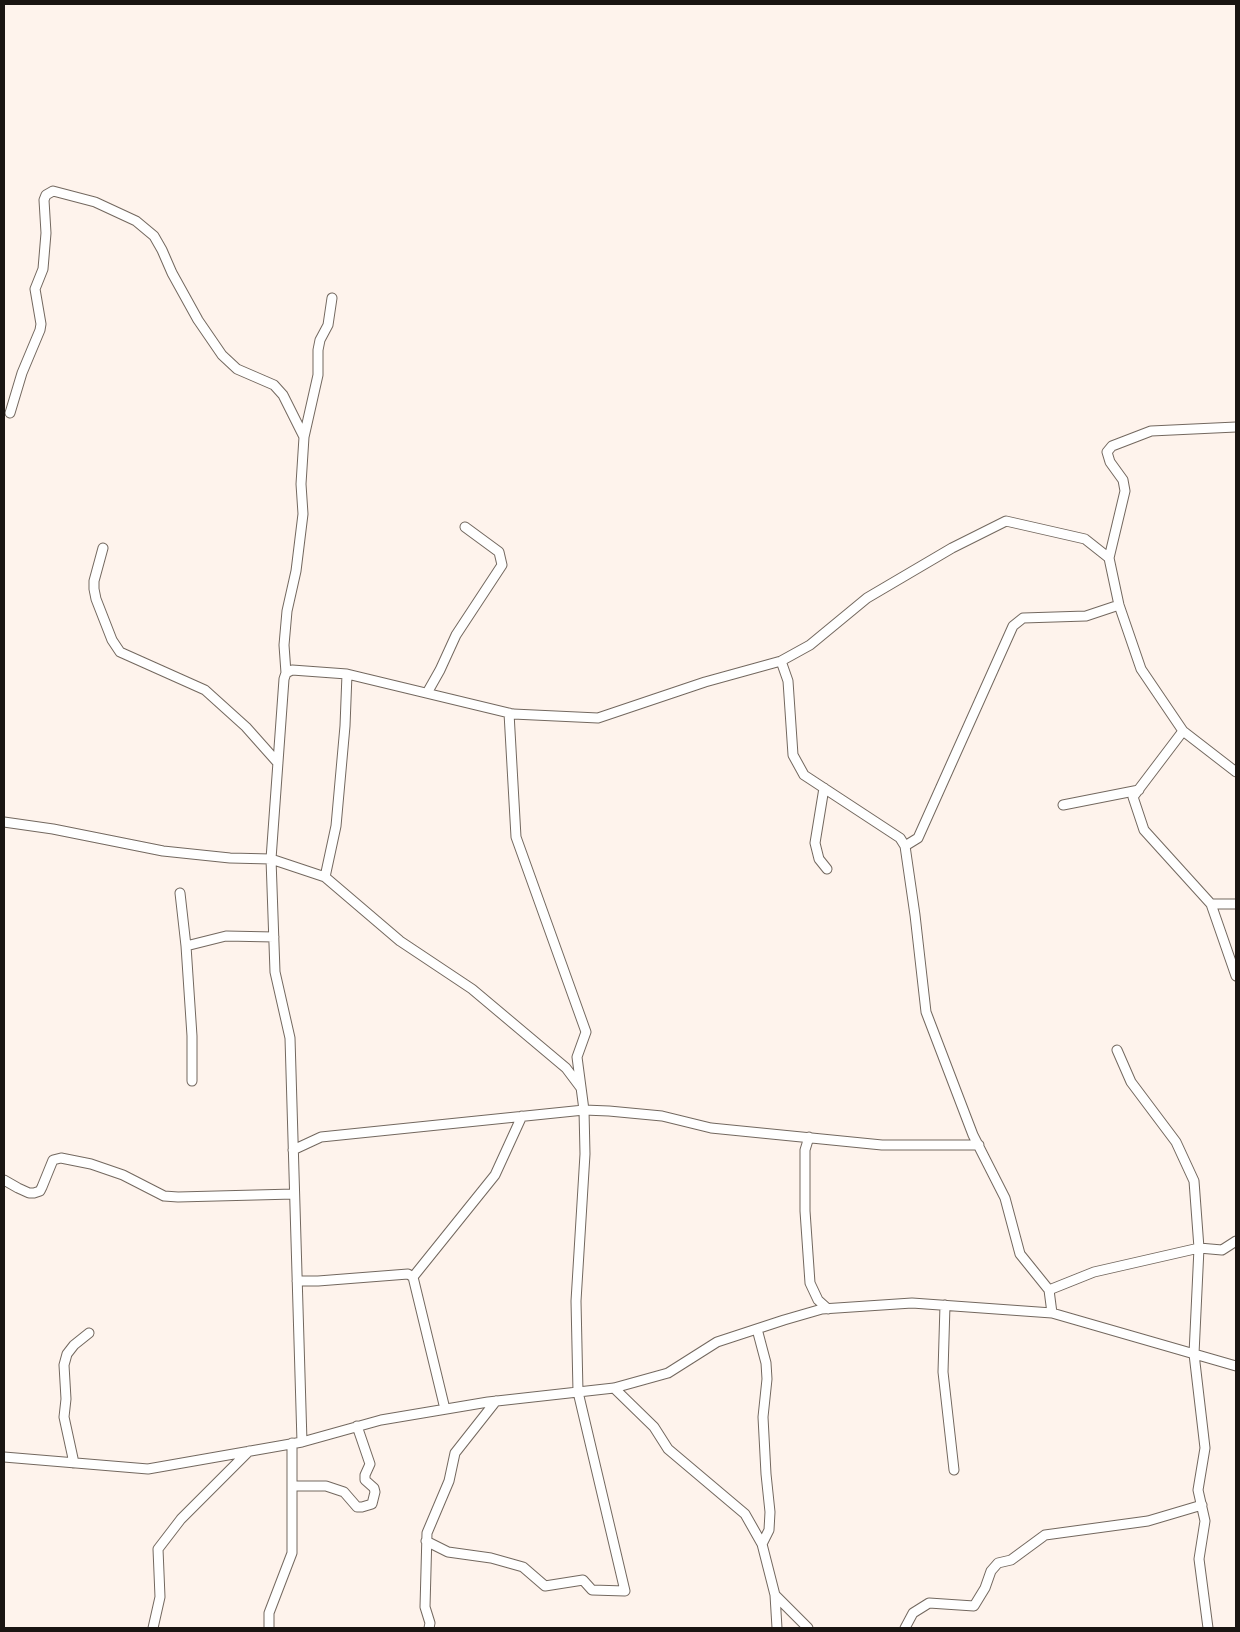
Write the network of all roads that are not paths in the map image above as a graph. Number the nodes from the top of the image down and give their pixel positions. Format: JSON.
{"nodes":[{"id":1,"x":332,"y":298,"type":"dead end"},
{"id":2,"x":10,"y":413,"type":"dead end"},
{"id":3,"x":1236,"y":427,"type":"edge"},
{"id":4,"x":304,"y":437,"type":"junction"},
{"id":5,"x":464,"y":527,"type":"dead end"},
{"id":6,"x":103,"y":548,"type":"dead end"},
{"id":7,"x":1109,"y":558,"type":"junction"},
{"id":8,"x":1119,"y":605,"type":"junction"},
{"id":9,"x":781,"y":662,"type":"junction"},
{"id":10,"x":286,"y":673,"type":"junction"},
{"id":11,"x":347,"y":674,"type":"junction"},
{"id":12,"x":428,"y":693,"type":"junction"},
{"id":13,"x":509,"y":713,"type":"junction"},
{"id":14,"x":1183,"y":731,"type":"junction"},
{"id":15,"x":278,"y":763,"type":"junction"},
{"id":16,"x":1236,"y":772,"type":"edge"},
{"id":17,"x":824,"y":788,"type":"junction"},
{"id":18,"x":1139,"y":790,"type":"junction"},
{"id":19,"x":1063,"y":806,"type":"dead end"},
{"id":20,"x":4,"y":822,"type":"edge"},
{"id":21,"x":905,"y":846,"type":"junction"},
{"id":22,"x":271,"y":859,"type":"junction"},
{"id":23,"x":827,"y":869,"type":"dead end"},
{"id":24,"x":325,"y":877,"type":"junction"},
{"id":25,"x":180,"y":892,"type":"dead end"},
{"id":26,"x":1211,"y":904,"type":"junction"},
{"id":27,"x":1236,"y":904,"type":"edge"},
{"id":28,"x":274,"y":937,"type":"junction"},
{"id":29,"x":186,"y":946,"type":"junction"},
{"id":30,"x":1236,"y":976,"type":"edge"},
{"id":31,"x":1117,"y":1050,"type":"dead end"},
{"id":32,"x":192,"y":1081,"type":"dead end"},
{"id":33,"x":581,"y":1088,"type":"junction"},
{"id":34,"x":584,"y":1110,"type":"junction"},
{"id":35,"x":522,"y":1116,"type":"junction"},
{"id":36,"x":809,"y":1138,"type":"junction"},
{"id":37,"x":979,"y":1145,"type":"junction"},
{"id":38,"x":293,"y":1150,"type":"junction"},
{"id":39,"x":4,"y":1180,"type":"edge"},
{"id":40,"x":294,"y":1194,"type":"junction"},
{"id":41,"x":1236,"y":1241,"type":"edge"},
{"id":42,"x":1199,"y":1248,"type":"junction"},
{"id":43,"x":413,"y":1278,"type":"junction"},
{"id":44,"x":297,"y":1280,"type":"junction"},
{"id":45,"x":1049,"y":1290,"type":"junction"},
{"id":46,"x":944,"y":1305,"type":"junction"},
{"id":47,"x":828,"y":1309,"type":"junction"},
{"id":48,"x":1052,"y":1313,"type":"junction"},
{"id":49,"x":757,"y":1328,"type":"junction"},
{"id":50,"x":89,"y":1333,"type":"dead end"},
{"id":51,"x":1194,"y":1354,"type":"junction"},
{"id":52,"x":1236,"y":1366,"type":"edge"},
{"id":53,"x":614,"y":1388,"type":"junction"},
{"id":54,"x":578,"y":1392,"type":"junction"},
{"id":55,"x":496,"y":1401,"type":"junction"},
{"id":56,"x":445,"y":1409,"type":"junction"},
{"id":57,"x":357,"y":1426,"type":"junction"},
{"id":58,"x":302,"y":1442,"type":"junction"},
{"id":59,"x":292,"y":1443,"type":"junction"},
{"id":60,"x":250,"y":1451,"type":"junction"},
{"id":61,"x":4,"y":1457,"type":"edge"},
{"id":62,"x":74,"y":1463,"type":"junction"},
{"id":63,"x":954,"y":1470,"type":"dead end"},
{"id":64,"x":292,"y":1486,"type":"junction"},
{"id":65,"x":1202,"y":1505,"type":"junction"},
{"id":66,"x":426,"y":1541,"type":"junction"},
{"id":67,"x":762,"y":1544,"type":"junction"},
{"id":68,"x":775,"y":1595,"type":"junction"},
{"id":69,"x":153,"y":1628,"type":"edge"},
{"id":70,"x":269,"y":1628,"type":"edge"},
{"id":71,"x":429,"y":1628,"type":"edge"},
{"id":72,"x":777,"y":1628,"type":"edge"},
{"id":73,"x":808,"y":1628,"type":"edge"},
{"id":74,"x":905,"y":1628,"type":"edge"},
{"id":75,"x":1208,"y":1628,"type":"edge"}],
"edges":[{"from":1,"to":4,"type":"street"},
{"from":2,"to":4,"type":"street"},
{"from":3,"to":7,"type":"street"},
{"from":4,"to":10,"type":"street"},
{"from":5,"to":12,"type":"street"},
{"from":6,"to":15,"type":"street"},
{"from":7,"to":8,"type":"street"},
{"from":7,"to":9,"type":"street"},
{"from":8,"to":14,"type":"street"},
{"from":8,"to":21,"type":"street"},
{"from":9,"to":13,"type":"street"},
{"from":9,"to":17,"type":"street"},
{"from":10,"to":11,"type":"street"},
{"from":10,"to":15,"type":"street"},
{"from":11,"to":12,"type":"street"},
{"from":11,"to":24,"type":"street"},
{"from":12,"to":13,"type":"street"},
{"from":13,"to":33,"type":"street"},
{"from":14,"to":16,"type":"street"},
{"from":14,"to":18,"type":"street"},
{"from":15,"to":22,"type":"street"},
{"from":17,"to":21,"type":"street"},
{"from":17,"to":23,"type":"street"},
{"from":18,"to":19,"type":"street"},
{"from":18,"to":26,"type":"street"},
{"from":20,"to":22,"type":"street"},
{"from":21,"to":37,"type":"street"},
{"from":22,"to":24,"type":"street"},
{"from":22,"to":28,"type":"street"},
{"from":24,"to":33,"type":"street"},
{"from":25,"to":29,"type":"street"},
{"from":26,"to":27,"type":"street"},
{"from":26,"to":30,"type":"street"},
{"from":28,"to":29,"type":"street"},
{"from":28,"to":38,"type":"street"},
{"from":29,"to":32,"type":"street"},
{"from":31,"to":42,"type":"street"},
{"from":33,"to":34,"type":"street"},
{"from":34,"to":35,"type":"street"},
{"from":34,"to":36,"type":"street"},
{"from":34,"to":54,"type":"street"},
{"from":35,"to":38,"type":"street"},
{"from":35,"to":43,"type":"street"},
{"from":36,"to":37,"type":"street"},
{"from":36,"to":47,"type":"street"},
{"from":37,"to":45,"type":"street"},
{"from":38,"to":40,"type":"street"},
{"from":39,"to":40,"type":"street"},
{"from":40,"to":44,"type":"street"},
{"from":41,"to":42,"type":"street"},
{"from":42,"to":45,"type":"street"},
{"from":42,"to":51,"type":"street"},
{"from":43,"to":44,"type":"street"},
{"from":43,"to":56,"type":"street"},
{"from":44,"to":58,"type":"street"},
{"from":45,"to":48,"type":"street"},
{"from":46,"to":47,"type":"street"},
{"from":46,"to":48,"type":"street"},
{"from":46,"to":63,"type":"street"},
{"from":47,"to":49,"type":"street"},
{"from":48,"to":51,"type":"street"},
{"from":49,"to":53,"type":"street"},
{"from":49,"to":67,"type":"street"},
{"from":50,"to":62,"type":"street"},
{"from":51,"to":52,"type":"street"},
{"from":51,"to":65,"type":"street"},
{"from":53,"to":54,"type":"street"},
{"from":53,"to":67,"type":"street"},
{"from":54,"to":55,"type":"street"},
{"from":54,"to":66,"type":"street"},
{"from":55,"to":56,"type":"street"},
{"from":55,"to":66,"type":"street"},
{"from":56,"to":57,"type":"street"},
{"from":57,"to":58,"type":"street"},
{"from":57,"to":64,"type":"street"},
{"from":58,"to":59,"type":"street"},
{"from":59,"to":60,"type":"street"},
{"from":59,"to":64,"type":"street"},
{"from":60,"to":62,"type":"street"},
{"from":60,"to":69,"type":"street"},
{"from":61,"to":62,"type":"street"},
{"from":64,"to":70,"type":"street"},
{"from":65,"to":74,"type":"street"},
{"from":65,"to":75,"type":"street"},
{"from":66,"to":71,"type":"street"},
{"from":67,"to":68,"type":"street"},
{"from":68,"to":72,"type":"street"},
{"from":68,"to":73,"type":"street"}]}
